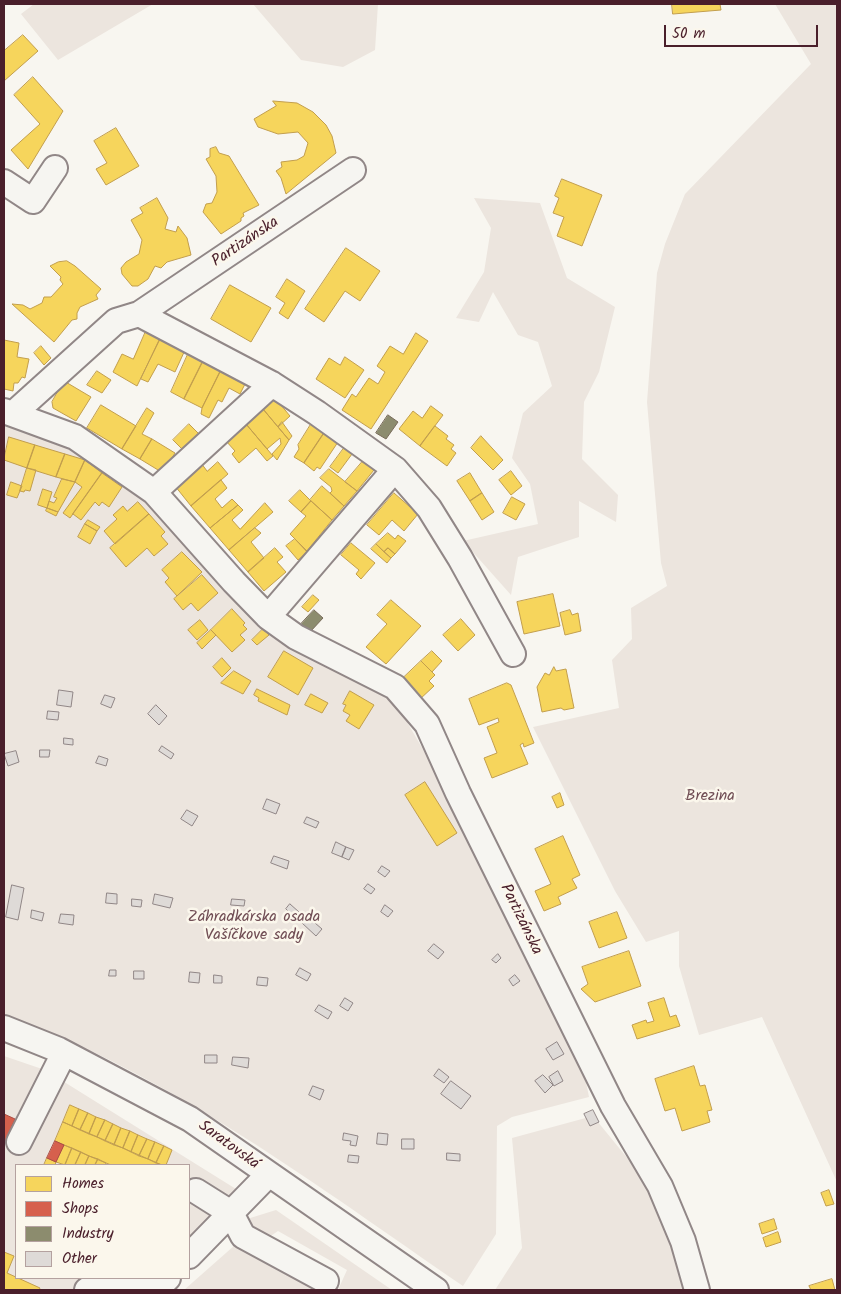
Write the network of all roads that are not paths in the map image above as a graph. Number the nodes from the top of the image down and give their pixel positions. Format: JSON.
{"nodes":[{"id":1,"x":54,"y":168,"type":"dead end"},
{"id":2,"x":353,"y":170,"type":"dead end"},
{"id":3,"x":4,"y":182,"type":"edge"},
{"id":4,"x":140,"y":314,"type":"junction"},
{"id":5,"x":272,"y":384,"type":"junction"},
{"id":6,"x":8,"y":413,"type":"edge"},
{"id":7,"x":395,"y":469,"type":"junction"},
{"id":8,"x":154,"y":492,"type":"junction"},
{"id":9,"x":268,"y":617,"type":"junction"},
{"id":10,"x":513,"y":654,"type":"dead end"},
{"id":11,"x":4,"y":1028,"type":"edge"},
{"id":12,"x":64,"y":1053,"type":"junction"},
{"id":13,"x":19,"y":1142,"type":"dead end"},
{"id":14,"x":268,"y":1175,"type":"junction"},
{"id":15,"x":196,"y":1191,"type":"dead end"},
{"id":16,"x":231,"y":1213,"type":"junction"},
{"id":17,"x":190,"y":1255,"type":"edge"},
{"id":18,"x":103,"y":1279,"type":"edge"},
{"id":19,"x":123,"y":1279,"type":"edge"},
{"id":20,"x":167,"y":1279,"type":"edge"},
{"id":21,"x":326,"y":1281,"type":"dead end"},
{"id":22,"x":87,"y":1290,"type":"edge"},
{"id":23,"x":148,"y":1290,"type":"edge"},
{"id":24,"x":156,"y":1290,"type":"edge"},
{"id":25,"x":436,"y":1290,"type":"edge"},
{"id":26,"x":697,"y":1290,"type":"edge"}],
"edges":[{"from":1,"to":3,"type":"street"},
{"from":2,"to":4,"type":"street","name":"Partizánska"},
{"from":4,"to":5,"type":"street"},
{"from":4,"to":6,"type":"street","name":"Partizánska"},
{"from":5,"to":7,"type":"street"},
{"from":5,"to":8,"type":"street"},
{"from":6,"to":8,"type":"street","name":"Partizánska"},
{"from":7,"to":9,"type":"street"},
{"from":7,"to":10,"type":"street"},
{"from":8,"to":9,"type":"street","name":"Partizánska"},
{"from":9,"to":26,"type":"street","name":"Partizánska"},
{"from":11,"to":12,"type":"street","name":"Saratovská"},
{"from":12,"to":13,"type":"street"},
{"from":12,"to":14,"type":"street","name":"Saratovská"},
{"from":14,"to":16,"type":"street"},
{"from":14,"to":25,"type":"street","name":"Saratovská"},
{"from":15,"to":16,"type":"street"},
{"from":16,"to":17,"type":"street"},
{"from":16,"to":21,"type":"street"},
{"from":18,"to":22,"type":"street"},
{"from":19,"to":23,"type":"street"},
{"from":20,"to":24,"type":"street"}]}
